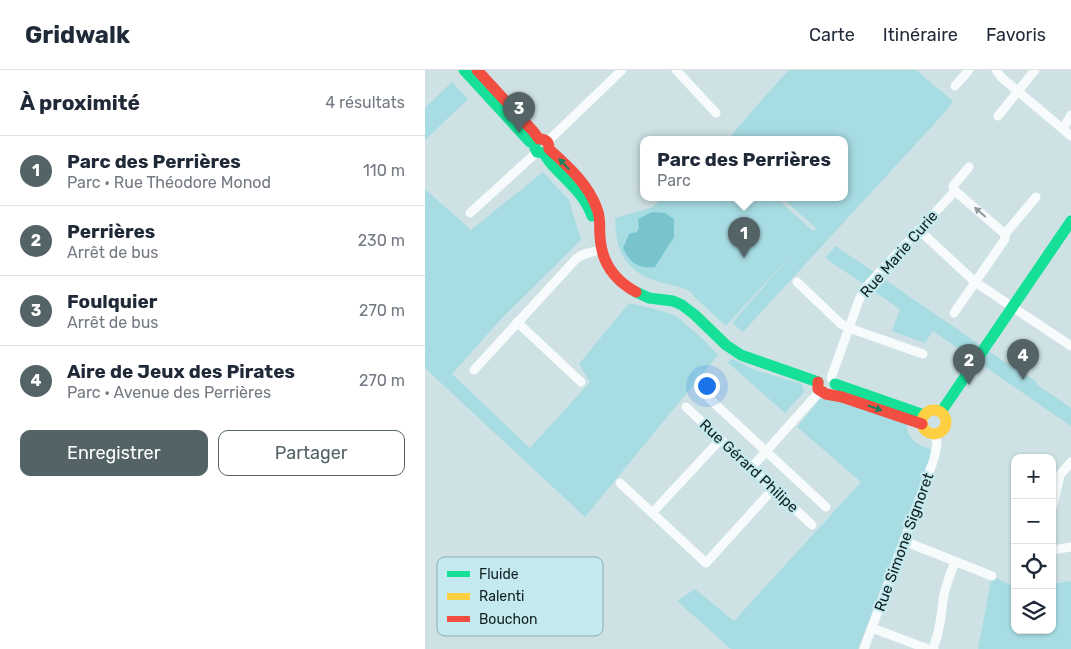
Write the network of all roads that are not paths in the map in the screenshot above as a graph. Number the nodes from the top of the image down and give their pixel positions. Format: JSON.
{"nodes":[{"id":1,"x":463,"y":70,"type":"edge"},
{"id":2,"x":477,"y":70,"type":"edge"},
{"id":3,"x":622,"y":70,"type":"edge"},
{"id":4,"x":676,"y":70,"type":"edge"},
{"id":5,"x":969,"y":70,"type":"edge"},
{"id":6,"x":996,"y":70,"type":"edge"},
{"id":7,"x":1035,"y":70,"type":"edge"},
{"id":8,"x":955,"y":86,"type":"dead end"},
{"id":9,"x":1019,"y":91,"type":"junction"},
{"id":10,"x":717,"y":112,"type":"dead end"},
{"id":11,"x":1071,"y":115,"type":"edge"},
{"id":12,"x":998,"y":116,"type":"dead end"},
{"id":13,"x":1063,"y":129,"type":"junction"},
{"id":14,"x":1071,"y":136,"type":"edge"},
{"id":15,"x":542,"y":146,"type":"junction"},
{"id":16,"x":969,"y":168,"type":"dead end"},
{"id":17,"x":955,"y":191,"type":"junction"},
{"id":18,"x":1036,"y":197,"type":"dead end"},
{"id":19,"x":470,"y":213,"type":"dead end"},
{"id":20,"x":1070,"y":225,"type":"edge"},
{"id":21,"x":919,"y":230,"type":"junction"},
{"id":22,"x":1005,"y":234,"type":"junction"},
{"id":23,"x":601,"y":250,"type":"junction"},
{"id":24,"x":797,"y":282,"type":"dead end"},
{"id":25,"x":975,"y":282,"type":"junction"},
{"id":26,"x":1013,"y":307,"type":"junction"},
{"id":27,"x":953,"y":313,"type":"dead end"},
{"id":28,"x":517,"y":322,"type":"junction"},
{"id":29,"x":849,"y":328,"type":"junction"},
{"id":30,"x":1071,"y":346,"type":"edge"},
{"id":31,"x":923,"y":354,"type":"dead end"},
{"id":32,"x":474,"y":370,"type":"dead end"},
{"id":33,"x":581,"y":382,"type":"dead end"},
{"id":34,"x":827,"y":386,"type":"junction"},
{"id":35,"x":700,"y":390,"type":"dead end"},
{"id":36,"x":686,"y":407,"type":"dead end"},
{"id":37,"x":941,"y":412,"type":"junction"},
{"id":38,"x":923,"y":419,"type":"junction"},
{"id":39,"x":935,"y":434,"type":"junction"},
{"id":40,"x":720,"y":440,"type":"junction"},
{"id":41,"x":765,"y":452,"type":"junction"},
{"id":42,"x":1070,"y":465,"type":"edge"},
{"id":43,"x":751,"y":468,"type":"junction"},
{"id":44,"x":620,"y":483,"type":"dead end"},
{"id":45,"x":773,"y":489,"type":"junction"},
{"id":46,"x":1054,"y":499,"type":"edge"},
{"id":47,"x":826,"y":507,"type":"dead end"},
{"id":48,"x":653,"y":513,"type":"junction"},
{"id":49,"x":811,"y":524,"type":"dead end"},
{"id":50,"x":904,"y":541,"type":"junction"},
{"id":51,"x":1071,"y":546,"type":"edge"},
{"id":52,"x":1056,"y":549,"type":"edge"},
{"id":53,"x":955,"y":562,"type":"junction"},
{"id":54,"x":992,"y":576,"type":"dead end"},
{"id":55,"x":872,"y":628,"type":"junction"},
{"id":56,"x":864,"y":649,"type":"edge"},
{"id":57,"x":927,"y":649,"type":"edge"},
{"id":58,"x":934,"y":649,"type":"edge"}],
"edges":[{"from":1,"to":15,"type":"street"},
{"from":2,"to":15,"type":"street"},
{"from":3,"to":15,"type":"street"},
{"from":4,"to":10,"type":"street"},
{"from":5,"to":8,"type":"street"},
{"from":6,"to":9,"type":"street"},
{"from":7,"to":9,"type":"street"},
{"from":9,"to":12,"type":"street"},
{"from":9,"to":13,"type":"street"},
{"from":11,"to":13,"type":"street"},
{"from":13,"to":14,"type":"street"},
{"from":15,"to":19,"type":"street"},
{"from":15,"to":23,"type":"street"},
{"from":16,"to":17,"type":"street","name":"Rue Marie Curie"},
{"from":17,"to":21,"type":"street","name":"Rue Marie Curie"},
{"from":22,"to":17,"type":"street","one_way":true},
{"from":18,"to":22,"type":"street"},
{"from":20,"to":26,"type":"street"},
{"from":21,"to":25,"type":"street"},
{"from":21,"to":29,"type":"street","name":"Rue Marie Curie"},
{"from":22,"to":25,"type":"street"},
{"from":23,"to":28,"type":"street"},
{"from":23,"to":34,"type":"street"},
{"from":24,"to":29,"type":"street"},
{"from":25,"to":26,"type":"street"},
{"from":25,"to":27,"type":"street"},
{"from":26,"to":30,"type":"street"},
{"from":26,"to":37,"type":"street"},
{"from":28,"to":32,"type":"street"},
{"from":28,"to":33,"type":"street"},
{"from":29,"to":31,"type":"street"},
{"from":29,"to":34,"type":"street","name":"Rue Marie Curie"},
{"from":34,"to":38,"type":"street"},
{"from":34,"to":41,"type":"street"},
{"from":35,"to":41,"type":"street"},
{"from":36,"to":40,"type":"street","name":"Rue Gérard Philipe"},
{"from":37,"to":38,"type":"street"},
{"from":37,"to":39,"type":"street"},
{"from":38,"to":39,"type":"street"},
{"from":39,"to":50,"type":"street","name":"Rue Simone Signoret"},
{"from":40,"to":43,"type":"street","name":"Rue Gérard Philipe"},
{"from":40,"to":48,"type":"street"},
{"from":41,"to":43,"type":"street"},
{"from":41,"to":47,"type":"street"},
{"from":42,"to":46,"type":"street"},
{"from":43,"to":45,"type":"street","name":"Rue Gérard Philipe"},
{"from":44,"to":48,"type":"street"},
{"from":45,"to":48,"type":"street"},
{"from":45,"to":49,"type":"street","name":"Rue Gérard Philipe"},
{"from":50,"to":53,"type":"street"},
{"from":50,"to":55,"type":"street","name":"Rue Simone Signoret"},
{"from":51,"to":52,"type":"street"},
{"from":53,"to":54,"type":"street"},
{"from":53,"to":58,"type":"street"},
{"from":55,"to":56,"type":"street","name":"Rue Simone Signoret"},
{"from":55,"to":57,"type":"street"}]}
